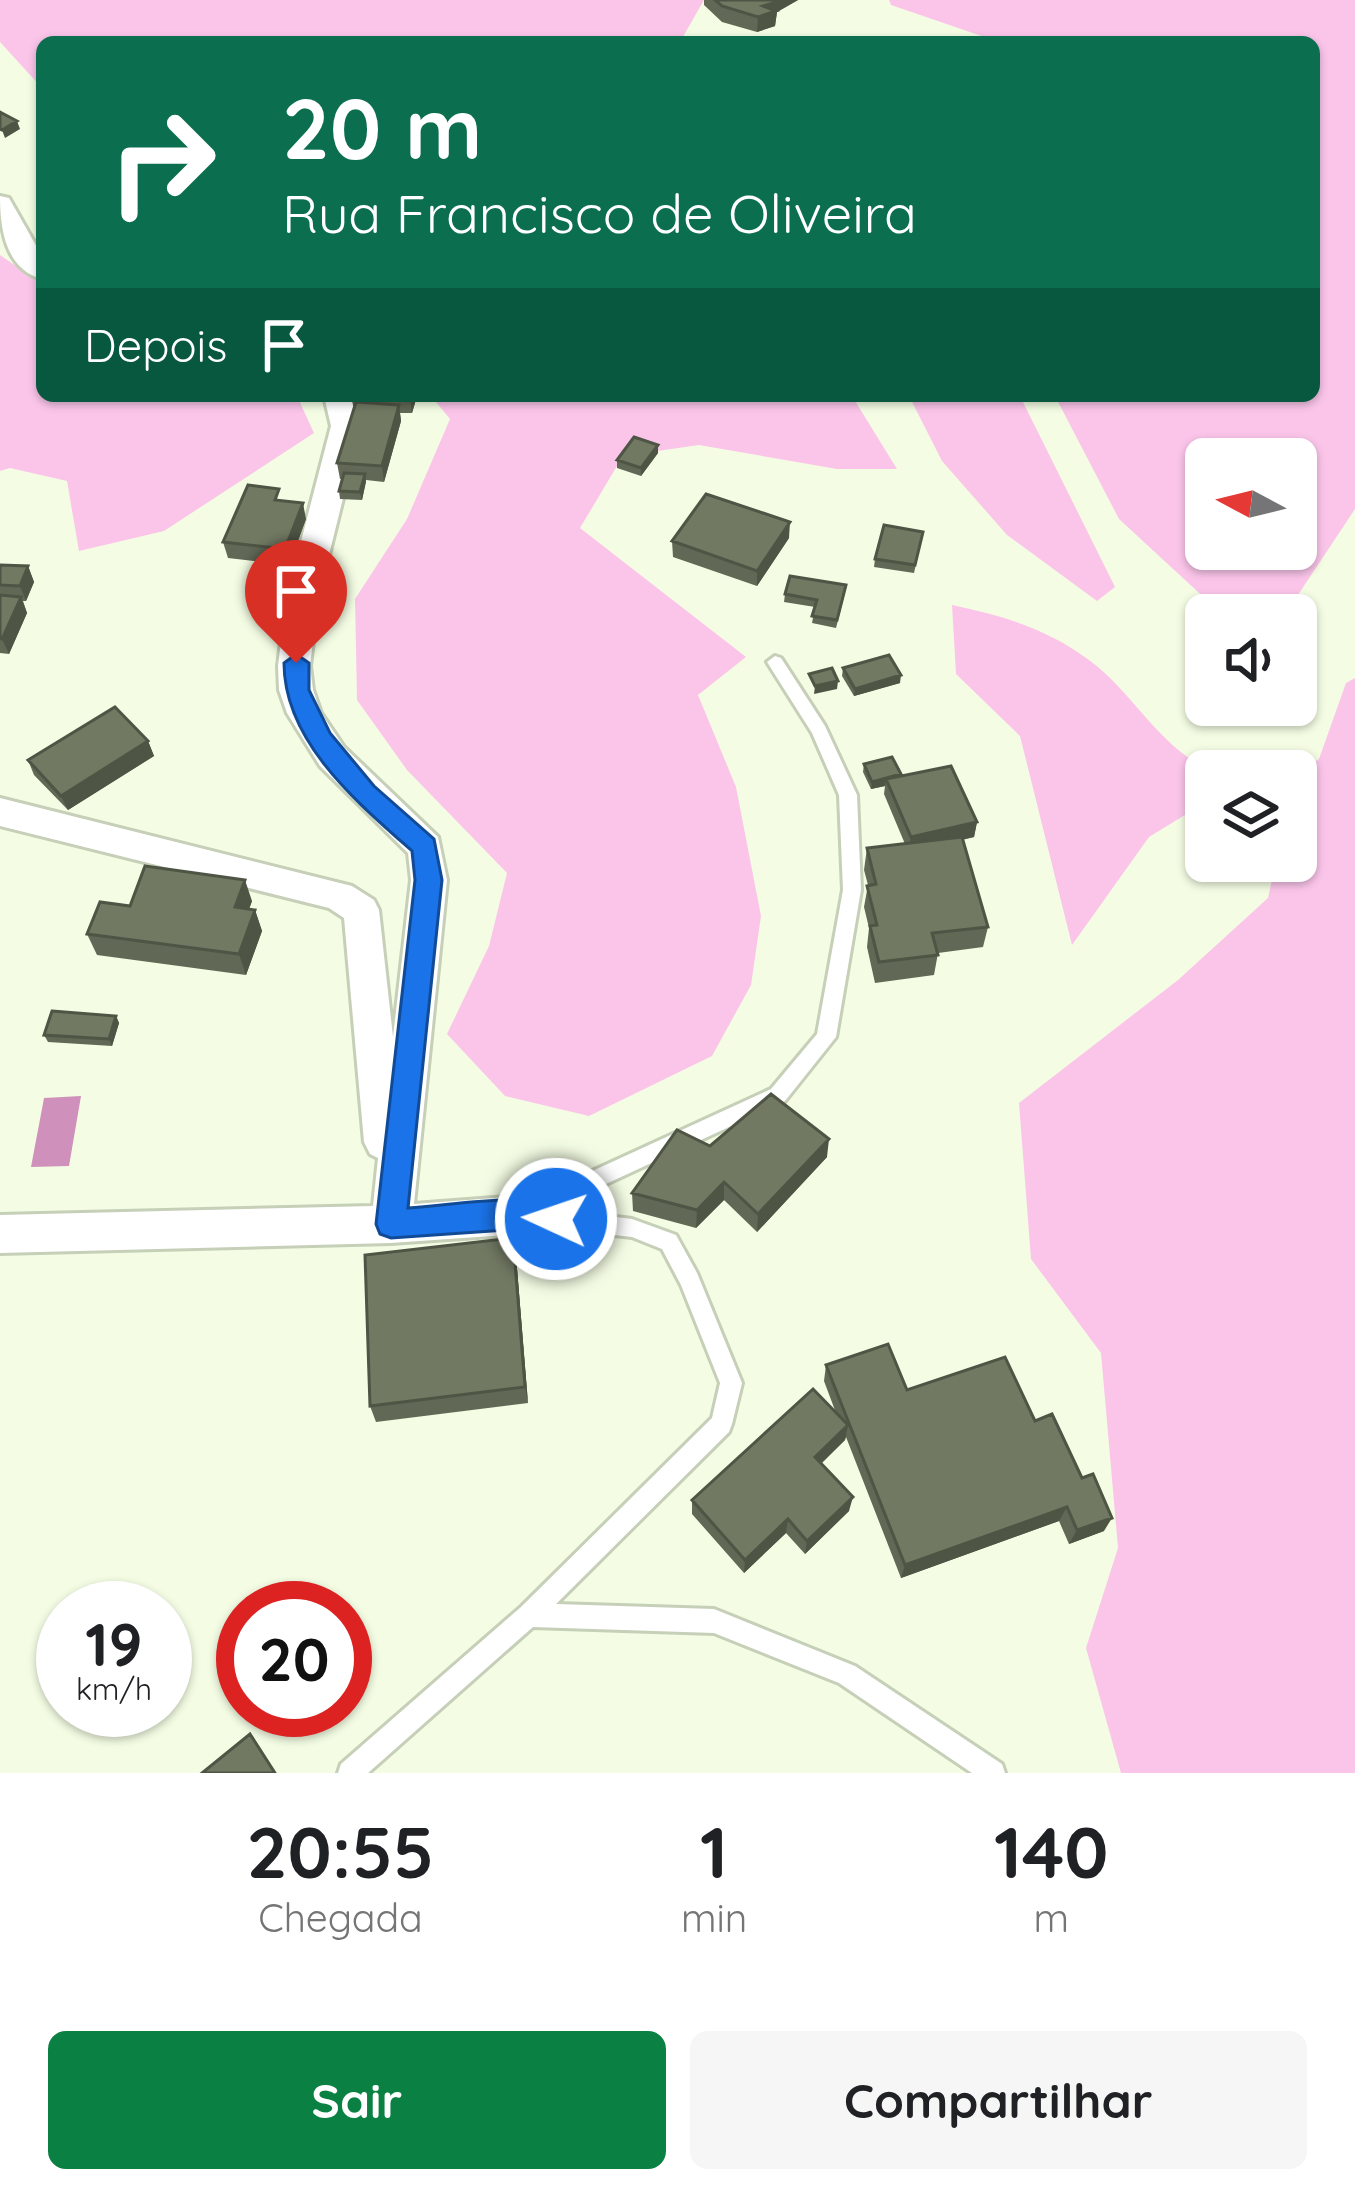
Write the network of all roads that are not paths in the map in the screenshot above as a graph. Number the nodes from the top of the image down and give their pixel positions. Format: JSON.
{"nodes":[{"id":1,"x":0,"y":204,"type":"edge"},
{"id":2,"x":36,"y":266,"type":"edge"},
{"id":3,"x":340,"y":402,"type":"edge"},
{"id":4,"x":775,"y":662,"type":"dead end"},
{"id":5,"x":0,"y":812,"type":"edge"},
{"id":6,"x":519,"y":1215,"type":"junction"},
{"id":7,"x":391,"y":1224,"type":"junction"},
{"id":8,"x":0,"y":1234,"type":"edge"},
{"id":9,"x":529,"y":1615,"type":"junction"},
{"id":10,"x":350,"y":1773,"type":"edge"},
{"id":11,"x":993,"y":1773,"type":"edge"}],
"edges":[{"from":1,"to":2,"type":"street"},
{"from":3,"to":7,"type":"street"},
{"from":4,"to":6,"type":"lane"},
{"from":5,"to":7,"type":"street"},
{"from":6,"to":7,"type":"street"},
{"from":6,"to":9,"type":"lane"},
{"from":7,"to":8,"type":"street"},
{"from":9,"to":10,"type":"lane"},
{"from":9,"to":11,"type":"lane"}]}
